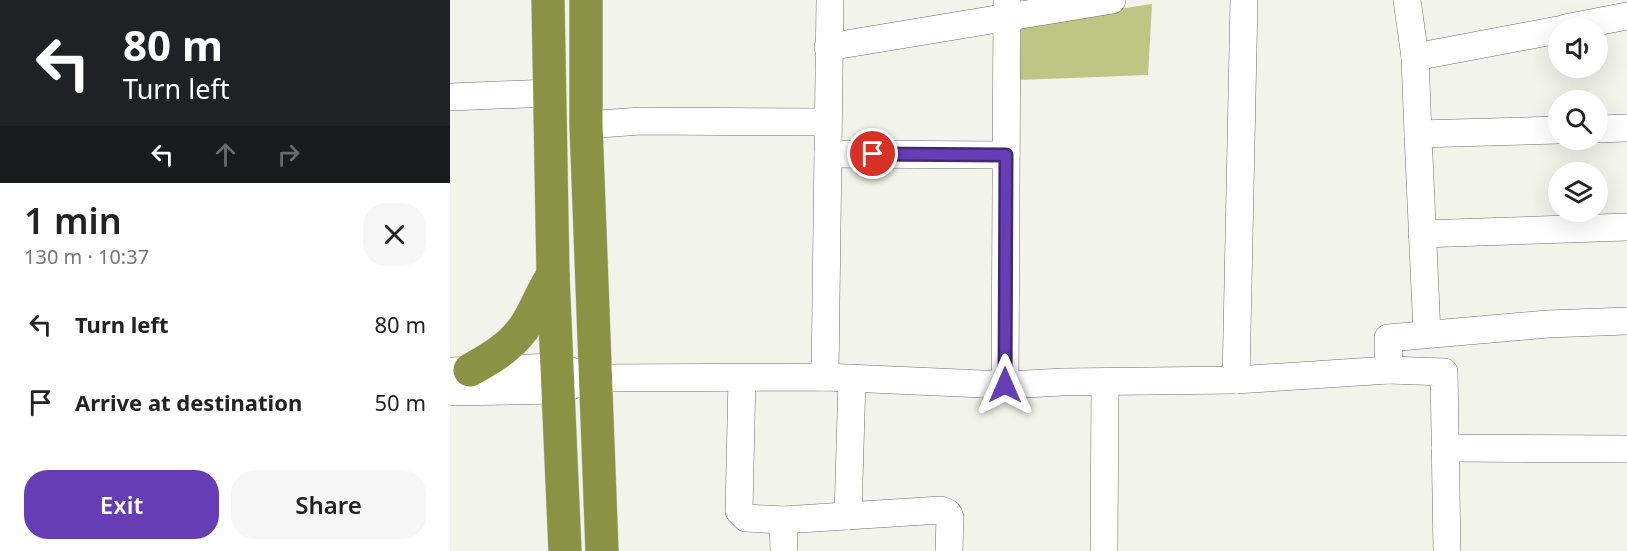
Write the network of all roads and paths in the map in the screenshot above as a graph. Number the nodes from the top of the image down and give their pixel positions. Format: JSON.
{"nodes":[{"id":1,"x":548,"y":0,"type":"edge"},
{"id":2,"x":586,"y":0,"type":"edge"},
{"id":3,"x":830,"y":0,"type":"edge"},
{"id":4,"x":1112,"y":0,"type":"edge"},
{"id":5,"x":1244,"y":0,"type":"edge"},
{"id":6,"x":1407,"y":0,"type":"edge"},
{"id":7,"x":1007,"y":8,"type":"edge"},
{"id":8,"x":1627,"y":16,"type":"edge"},
{"id":9,"x":1608,"y":20,"type":"edge"},
{"id":10,"x":1548,"y":32,"type":"edge"},
{"id":11,"x":828,"y":47,"type":"junction"},
{"id":12,"x":1415,"y":57,"type":"junction"},
{"id":13,"x":549,"y":93,"type":"junction"},
{"id":14,"x":450,"y":97,"type":"edge"},
{"id":15,"x":827,"y":122,"type":"junction"},
{"id":16,"x":586,"y":125,"type":"junction"},
{"id":17,"x":1627,"y":128,"type":"edge"},
{"id":18,"x":1608,"y":129,"type":"edge"},
{"id":19,"x":1548,"y":130,"type":"edge"},
{"id":20,"x":1418,"y":134,"type":"junction"},
{"id":21,"x":828,"y":154,"type":"junction"},
{"id":22,"x":1006,"y":155,"type":"junction"},
{"id":23,"x":1627,"y":226,"type":"edge"},
{"id":24,"x":1422,"y":234,"type":"junction"},
{"id":25,"x":554,"y":275,"type":"junction"},
{"id":26,"x":1627,"y":321,"type":"edge"},
{"id":27,"x":1427,"y":334,"type":"junction"},
{"id":28,"x":1389,"y":370,"type":"junction"},
{"id":29,"x":825,"y":377,"type":"junction"},
{"id":30,"x":457,"y":378,"type":"edge"},
{"id":31,"x":595,"y":378,"type":"junction"},
{"id":32,"x":742,"y":378,"type":"junction"},
{"id":33,"x":558,"y":379,"type":"junction"},
{"id":34,"x":852,"y":379,"type":"junction"},
{"id":35,"x":1236,"y":380,"type":"junction"},
{"id":36,"x":1105,"y":382,"type":"junction"},
{"id":37,"x":1005,"y":385,"type":"junction"},
{"id":38,"x":1445,"y":448,"type":"junction"},
{"id":39,"x":1627,"y":449,"type":"edge"},
{"id":40,"x":848,"y":516,"type":"junction"},
{"id":41,"x":783,"y":520,"type":"junction"},
{"id":42,"x":565,"y":551,"type":"edge"},
{"id":43,"x":602,"y":551,"type":"edge"},
{"id":44,"x":783,"y":551,"type":"edge"},
{"id":45,"x":949,"y":551,"type":"edge"},
{"id":46,"x":1104,"y":551,"type":"edge"},
{"id":47,"x":1447,"y":551,"type":"edge"}],
"edges":[{"from":1,"to":13,"type":"highway"},
{"from":2,"to":16,"type":"highway"},
{"from":3,"to":11,"type":"street"},
{"from":4,"to":7,"type":"street"},
{"from":5,"to":35,"type":"street"},
{"from":6,"to":12,"type":"street"},
{"from":7,"to":11,"type":"street"},
{"from":7,"to":22,"type":"street"},
{"from":8,"to":9,"type":"street"},
{"from":10,"to":12,"type":"street"},
{"from":11,"to":15,"type":"street"},
{"from":12,"to":20,"type":"street"},
{"from":13,"to":14,"type":"street"},
{"from":13,"to":25,"type":"highway"},
{"from":15,"to":16,"type":"street"},
{"from":15,"to":21,"type":"street"},
{"from":16,"to":31,"type":"highway"},
{"from":17,"to":18,"type":"street"},
{"from":19,"to":20,"type":"street"},
{"from":20,"to":24,"type":"street"},
{"from":21,"to":22,"type":"street"},
{"from":21,"to":29,"type":"street"},
{"from":22,"to":37,"type":"street"},
{"from":23,"to":24,"type":"street"},
{"from":24,"to":27,"type":"street"},
{"from":25,"to":30,"type":"highway"},
{"from":25,"to":33,"type":"highway"},
{"from":26,"to":27,"type":"street"},
{"from":27,"to":28,"type":"street"},
{"from":28,"to":35,"type":"street"},
{"from":28,"to":38,"type":"street"},
{"from":29,"to":32,"type":"street"},
{"from":29,"to":34,"type":"street"},
{"from":30,"to":33,"type":"street"},
{"from":31,"to":32,"type":"street"},
{"from":31,"to":33,"type":"street"},
{"from":31,"to":43,"type":"highway"},
{"from":32,"to":41,"type":"street"},
{"from":33,"to":42,"type":"highway"},
{"from":34,"to":37,"type":"street"},
{"from":34,"to":40,"type":"street"},
{"from":35,"to":36,"type":"street"},
{"from":36,"to":37,"type":"street"},
{"from":36,"to":46,"type":"street"},
{"from":38,"to":39,"type":"street"},
{"from":38,"to":47,"type":"street"},
{"from":40,"to":41,"type":"street"},
{"from":40,"to":45,"type":"street"},
{"from":41,"to":44,"type":"street"}]}
